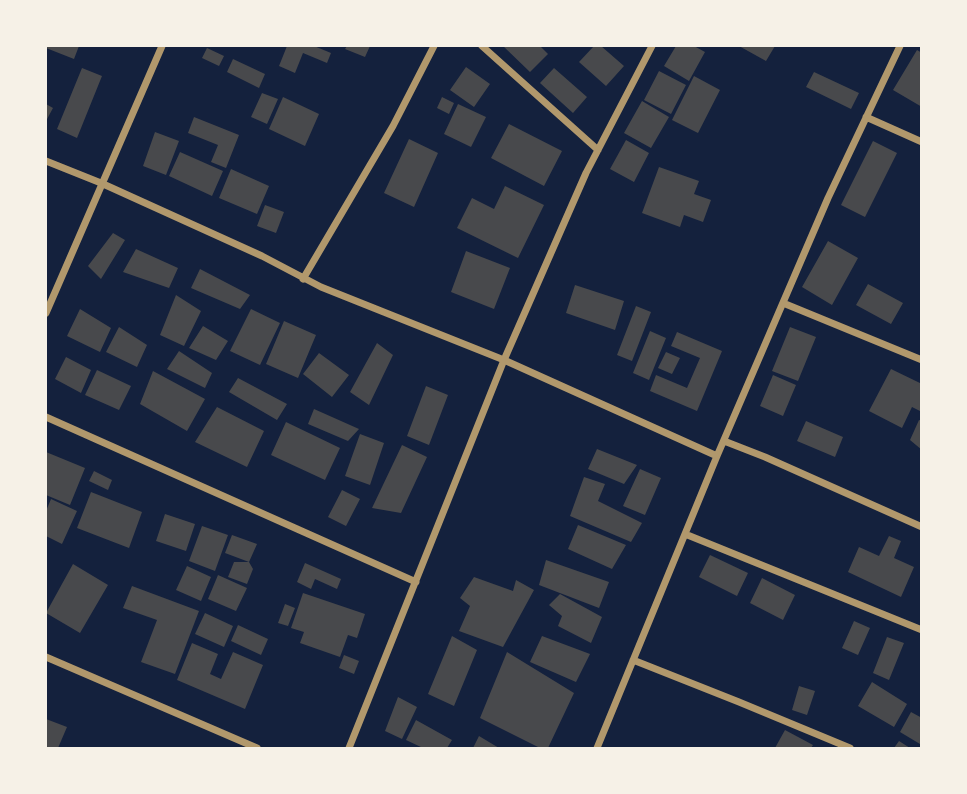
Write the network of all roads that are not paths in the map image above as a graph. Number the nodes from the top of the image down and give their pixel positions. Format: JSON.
{"nodes":[{"id":1,"x":162,"y":46,"type":"edge"},
{"id":2,"x":434,"y":46,"type":"edge"},
{"id":3,"x":482,"y":46,"type":"edge"},
{"id":4,"x":652,"y":46,"type":"edge"},
{"id":5,"x":900,"y":46,"type":"edge"},
{"id":6,"x":866,"y":117,"type":"junction"},
{"id":7,"x":922,"y":142,"type":"edge"},
{"id":8,"x":598,"y":150,"type":"junction"},
{"id":9,"x":46,"y":161,"type":"edge"},
{"id":10,"x":100,"y":183,"type":"junction"},
{"id":11,"x":303,"y":279,"type":"junction"},
{"id":12,"x":783,"y":303,"type":"junction"},
{"id":13,"x":46,"y":313,"type":"edge"},
{"id":14,"x":504,"y":360,"type":"junction"},
{"id":15,"x":922,"y":360,"type":"edge"},
{"id":16,"x":46,"y":417,"type":"edge"},
{"id":17,"x":724,"y":441,"type":"junction"},
{"id":18,"x":718,"y":456,"type":"junction"},
{"id":19,"x":922,"y":527,"type":"edge"},
{"id":20,"x":685,"y":534,"type":"junction"},
{"id":21,"x":416,"y":582,"type":"junction"},
{"id":22,"x":922,"y":630,"type":"edge"},
{"id":23,"x":46,"y":657,"type":"edge"},
{"id":24,"x":633,"y":660,"type":"junction"},
{"id":25,"x":257,"y":748,"type":"edge"},
{"id":26,"x":349,"y":748,"type":"edge"},
{"id":27,"x":597,"y":748,"type":"edge"},
{"id":28,"x":850,"y":748,"type":"edge"}],
"edges":[{"from":1,"to":10,"type":"street"},
{"from":2,"to":11,"type":"street"},
{"from":3,"to":8,"type":"street"},
{"from":4,"to":8,"type":"street"},
{"from":5,"to":6,"type":"street"},
{"from":6,"to":7,"type":"street"},
{"from":6,"to":12,"type":"street"},
{"from":8,"to":14,"type":"street"},
{"from":9,"to":10,"type":"street"},
{"from":10,"to":11,"type":"street"},
{"from":10,"to":13,"type":"street"},
{"from":11,"to":14,"type":"street"},
{"from":12,"to":15,"type":"street"},
{"from":12,"to":17,"type":"street"},
{"from":14,"to":18,"type":"street"},
{"from":14,"to":21,"type":"street"},
{"from":16,"to":21,"type":"street"},
{"from":17,"to":18,"type":"street"},
{"from":17,"to":19,"type":"street"},
{"from":18,"to":20,"type":"street"},
{"from":20,"to":22,"type":"street"},
{"from":20,"to":24,"type":"street"},
{"from":21,"to":26,"type":"street"},
{"from":23,"to":25,"type":"street"},
{"from":24,"to":27,"type":"street"},
{"from":24,"to":28,"type":"street"}]}
